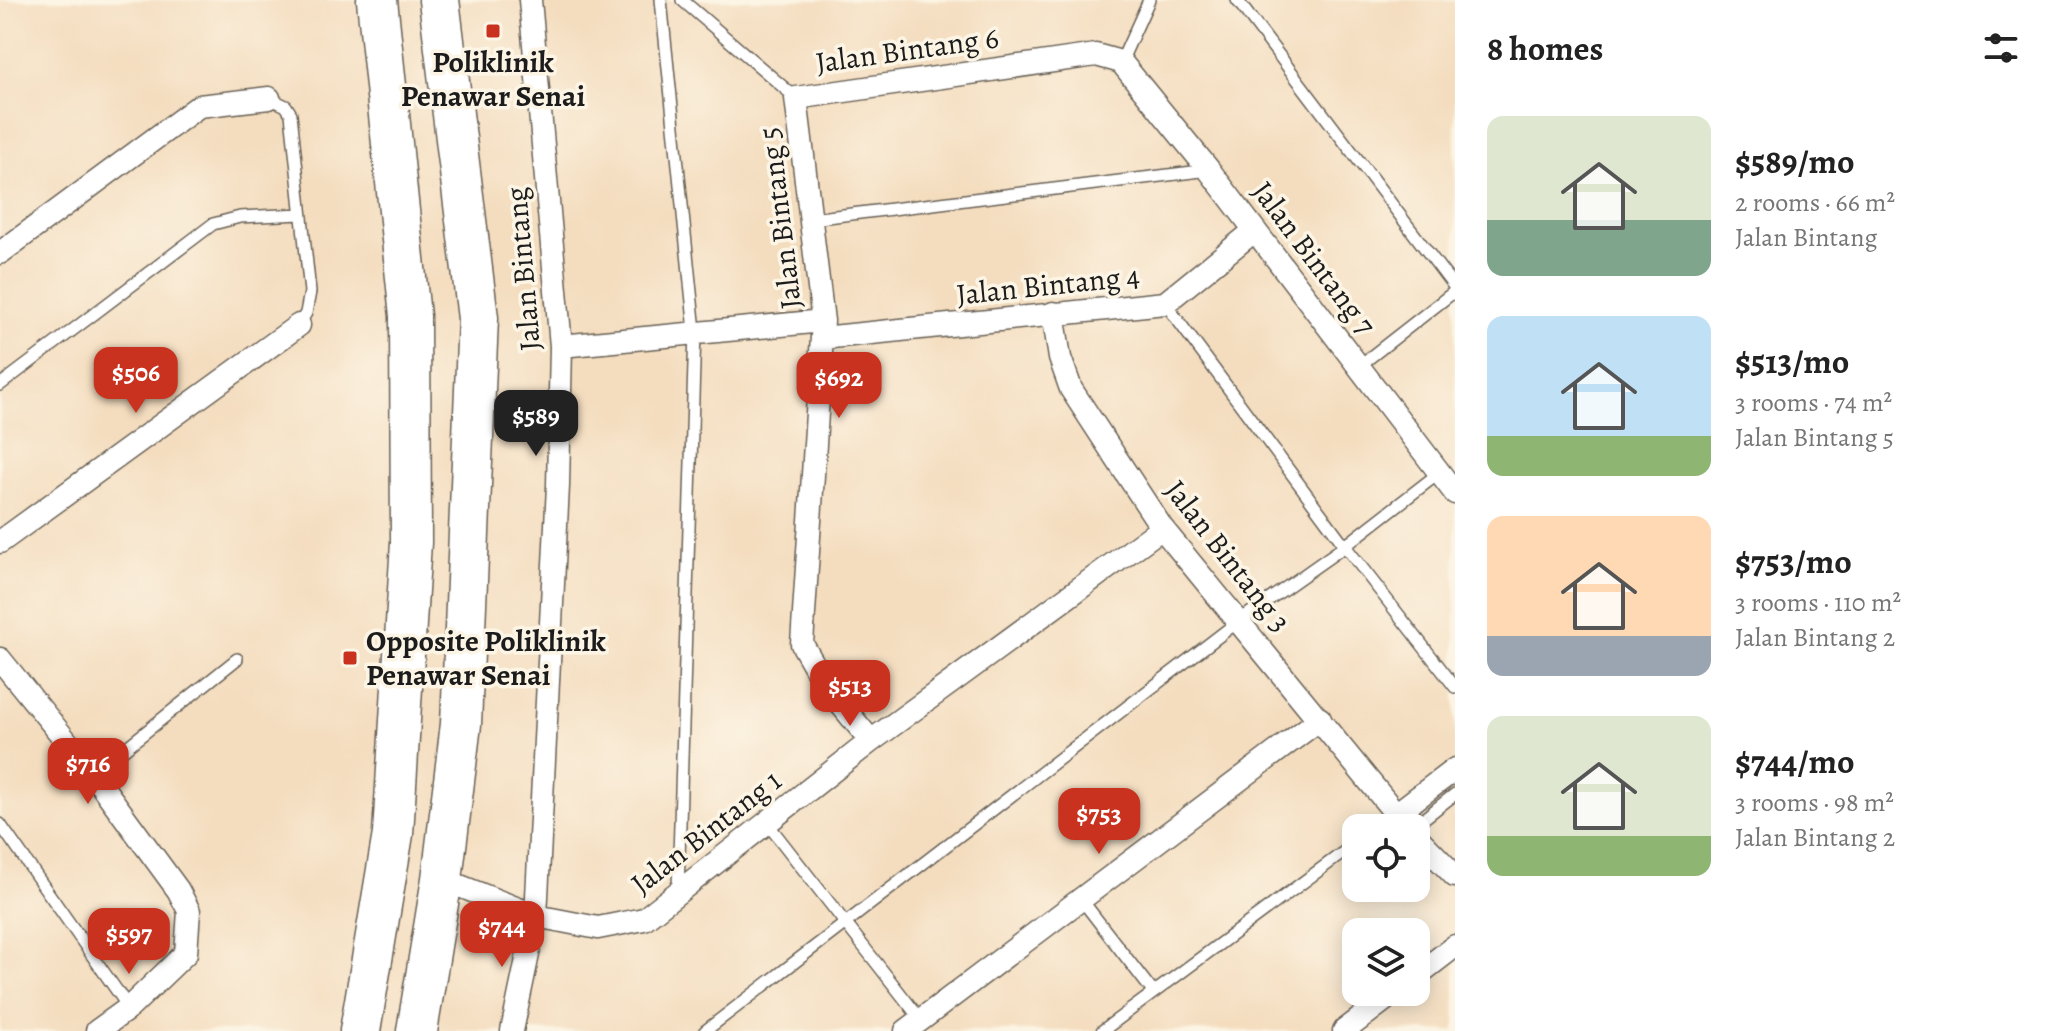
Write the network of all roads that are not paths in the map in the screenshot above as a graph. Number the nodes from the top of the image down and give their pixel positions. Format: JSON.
{"nodes":[{"id":1,"x":367,"y":0,"type":"edge"},
{"id":2,"x":377,"y":0,"type":"edge"},
{"id":3,"x":439,"y":0,"type":"edge"},
{"id":4,"x":530,"y":0,"type":"edge"},
{"id":5,"x":661,"y":0,"type":"edge"},
{"id":6,"x":682,"y":0,"type":"edge"},
{"id":7,"x":1149,"y":0,"type":"edge"},
{"id":8,"x":1237,"y":0,"type":"edge"},
{"id":9,"x":385,"y":62,"type":"junction"},
{"id":10,"x":1121,"y":62,"type":"junction"},
{"id":11,"x":269,"y":98,"type":"joint"},
{"id":12,"x":796,"y":98,"type":"junction"},
{"id":13,"x":1209,"y":170,"type":"junction"},
{"id":14,"x":301,"y":214,"type":"junction"},
{"id":15,"x":811,"y":219,"type":"junction"},
{"id":16,"x":1254,"y":231,"type":"junction"},
{"id":17,"x":0,"y":253,"type":"edge"},
{"id":18,"x":1455,"y":290,"type":"edge"},
{"id":19,"x":1165,"y":303,"type":"junction"},
{"id":20,"x":1053,"y":313,"type":"junction"},
{"id":21,"x":299,"y":325,"type":"joint"},
{"id":22,"x":822,"y":330,"type":"junction"},
{"id":23,"x":695,"y":331,"type":"junction"},
{"id":24,"x":561,"y":346,"type":"junction"},
{"id":25,"x":1359,"y":366,"type":"junction"},
{"id":26,"x":0,"y":385,"type":"edge"},
{"id":27,"x":1439,"y":473,"type":"junction"},
{"id":28,"x":1455,"y":493,"type":"edge"},
{"id":29,"x":1162,"y":528,"type":"junction"},
{"id":30,"x":0,"y":542,"type":"edge"},
{"id":31,"x":1345,"y":546,"type":"junction"},
{"id":32,"x":1240,"y":620,"type":"junction"},
{"id":33,"x":0,"y":659,"type":"edge"},
{"id":34,"x":237,"y":659,"type":"dead end"},
{"id":35,"x":1455,"y":687,"type":"edge"},
{"id":36,"x":1320,"y":719,"type":"junction"},
{"id":37,"x":871,"y":741,"type":"junction"},
{"id":38,"x":1455,"y":769,"type":"edge"},
{"id":39,"x":93,"y":774,"type":"junction"},
{"id":40,"x":1455,"y":794,"type":"edge"},
{"id":41,"x":1396,"y":814,"type":"joint"},
{"id":42,"x":1430,"y":817,"type":"edge"},
{"id":43,"x":767,"y":823,"type":"junction"},
{"id":44,"x":0,"y":824,"type":"edge"},
{"id":45,"x":1430,"y":847,"type":"edge"},
{"id":46,"x":1342,"y":853,"type":"edge"},
{"id":47,"x":1455,"y":876,"type":"edge"},
{"id":48,"x":442,"y":879,"type":"junction"},
{"id":49,"x":678,"y":895,"type":"junction"},
{"id":50,"x":1081,"y":899,"type":"junction"},
{"id":51,"x":536,"y":916,"type":"junction"},
{"id":52,"x":847,"y":925,"type":"junction"},
{"id":53,"x":1455,"y":946,"type":"edge"},
{"id":54,"x":1430,"y":965,"type":"edge"},
{"id":55,"x":1153,"y":992,"type":"junction"},
{"id":56,"x":1377,"y":1006,"type":"edge"},
{"id":57,"x":129,"y":1008,"type":"junction"},
{"id":58,"x":914,"y":1025,"type":"edge"},
{"id":59,"x":97,"y":1031,"type":"edge"},
{"id":60,"x":360,"y":1031,"type":"edge"},
{"id":61,"x":417,"y":1031,"type":"edge"},
{"id":62,"x":512,"y":1031,"type":"edge"},
{"id":63,"x":705,"y":1031,"type":"edge"},
{"id":64,"x":1102,"y":1031,"type":"edge"},
{"id":65,"x":1344,"y":1031,"type":"edge"}],
"edges":[{"from":1,"to":9,"type":"highway"},
{"from":2,"to":9,"type":"highway"},
{"from":3,"to":48,"type":"highway"},
{"from":4,"to":24,"type":"street","name":"Jalan Bintang"},
{"from":5,"to":23,"type":"lane"},
{"from":6,"to":12,"type":"lane"},
{"from":7,"to":10,"type":"lane"},
{"from":8,"to":18,"type":"lane"},
{"from":9,"to":60,"type":"highway"},
{"from":10,"to":12,"type":"street","name":"Jalan Bintang 6"},
{"from":10,"to":13,"type":"street","name":"Jalan Bintang 7"},
{"from":11,"to":14,"type":"lane"},
{"from":11,"to":17,"type":"street"},
{"from":12,"to":15,"type":"street","name":"Jalan Bintang 5"},
{"from":13,"to":15,"type":"lane"},
{"from":13,"to":16,"type":"street","name":"Jalan Bintang 7"},
{"from":14,"to":21,"type":"lane"},
{"from":14,"to":26,"type":"lane"},
{"from":15,"to":22,"type":"street","name":"Jalan Bintang 5"},
{"from":16,"to":19,"type":"street","name":"Jalan Bintang 4"},
{"from":16,"to":25,"type":"street","name":"Jalan Bintang 7"},
{"from":18,"to":25,"type":"lane"},
{"from":19,"to":20,"type":"street","name":"Jalan Bintang 4"},
{"from":19,"to":31,"type":"lane"},
{"from":20,"to":22,"type":"street","name":"Jalan Bintang 4"},
{"from":20,"to":29,"type":"street","name":"Jalan Bintang 3"},
{"from":21,"to":30,"type":"street"},
{"from":22,"to":23,"type":"street","name":"Jalan Bintang 4"},
{"from":22,"to":37,"type":"street","name":"Jalan Bintang 5"},
{"from":23,"to":24,"type":"street","name":"Jalan Bintang 4"},
{"from":23,"to":49,"type":"lane"},
{"from":24,"to":51,"type":"street","name":"Jalan Bintang"},
{"from":25,"to":27,"type":"street","name":"Jalan Bintang 7"},
{"from":27,"to":28,"type":"street","name":"Jalan Bintang 7"},
{"from":27,"to":31,"type":"lane"},
{"from":29,"to":32,"type":"street","name":"Jalan Bintang 3"},
{"from":29,"to":37,"type":"street","name":"Jalan Bintang 1"},
{"from":31,"to":32,"type":"lane"},
{"from":31,"to":35,"type":"lane"},
{"from":32,"to":36,"type":"street","name":"Jalan Bintang 3"},
{"from":32,"to":52,"type":"lane"},
{"from":33,"to":39,"type":"street"},
{"from":34,"to":39,"type":"lane"},
{"from":36,"to":41,"type":"street","name":"Jalan Bintang 3"},
{"from":36,"to":50,"type":"street"},
{"from":37,"to":43,"type":"street","name":"Jalan Bintang 1"},
{"from":38,"to":41,"type":"street"},
{"from":39,"to":57,"type":"street"},
{"from":40,"to":42,"type":"lane"},
{"from":43,"to":49,"type":"street","name":"Jalan Bintang 1"},
{"from":43,"to":52,"type":"lane"},
{"from":44,"to":57,"type":"lane"},
{"from":45,"to":47,"type":"street"},
{"from":46,"to":55,"type":"lane"},
{"from":48,"to":51,"type":"street","name":"Jalan Bintang 1"},
{"from":48,"to":61,"type":"highway"},
{"from":49,"to":51,"type":"street","name":"Jalan Bintang 1"},
{"from":50,"to":55,"type":"lane"},
{"from":50,"to":58,"type":"street"},
{"from":51,"to":62,"type":"street","name":"Jalan Bintang"},
{"from":52,"to":58,"type":"lane"},
{"from":52,"to":63,"type":"lane"},
{"from":53,"to":54,"type":"street"},
{"from":55,"to":64,"type":"lane"},
{"from":56,"to":65,"type":"street"},
{"from":57,"to":59,"type":"street"}]}
